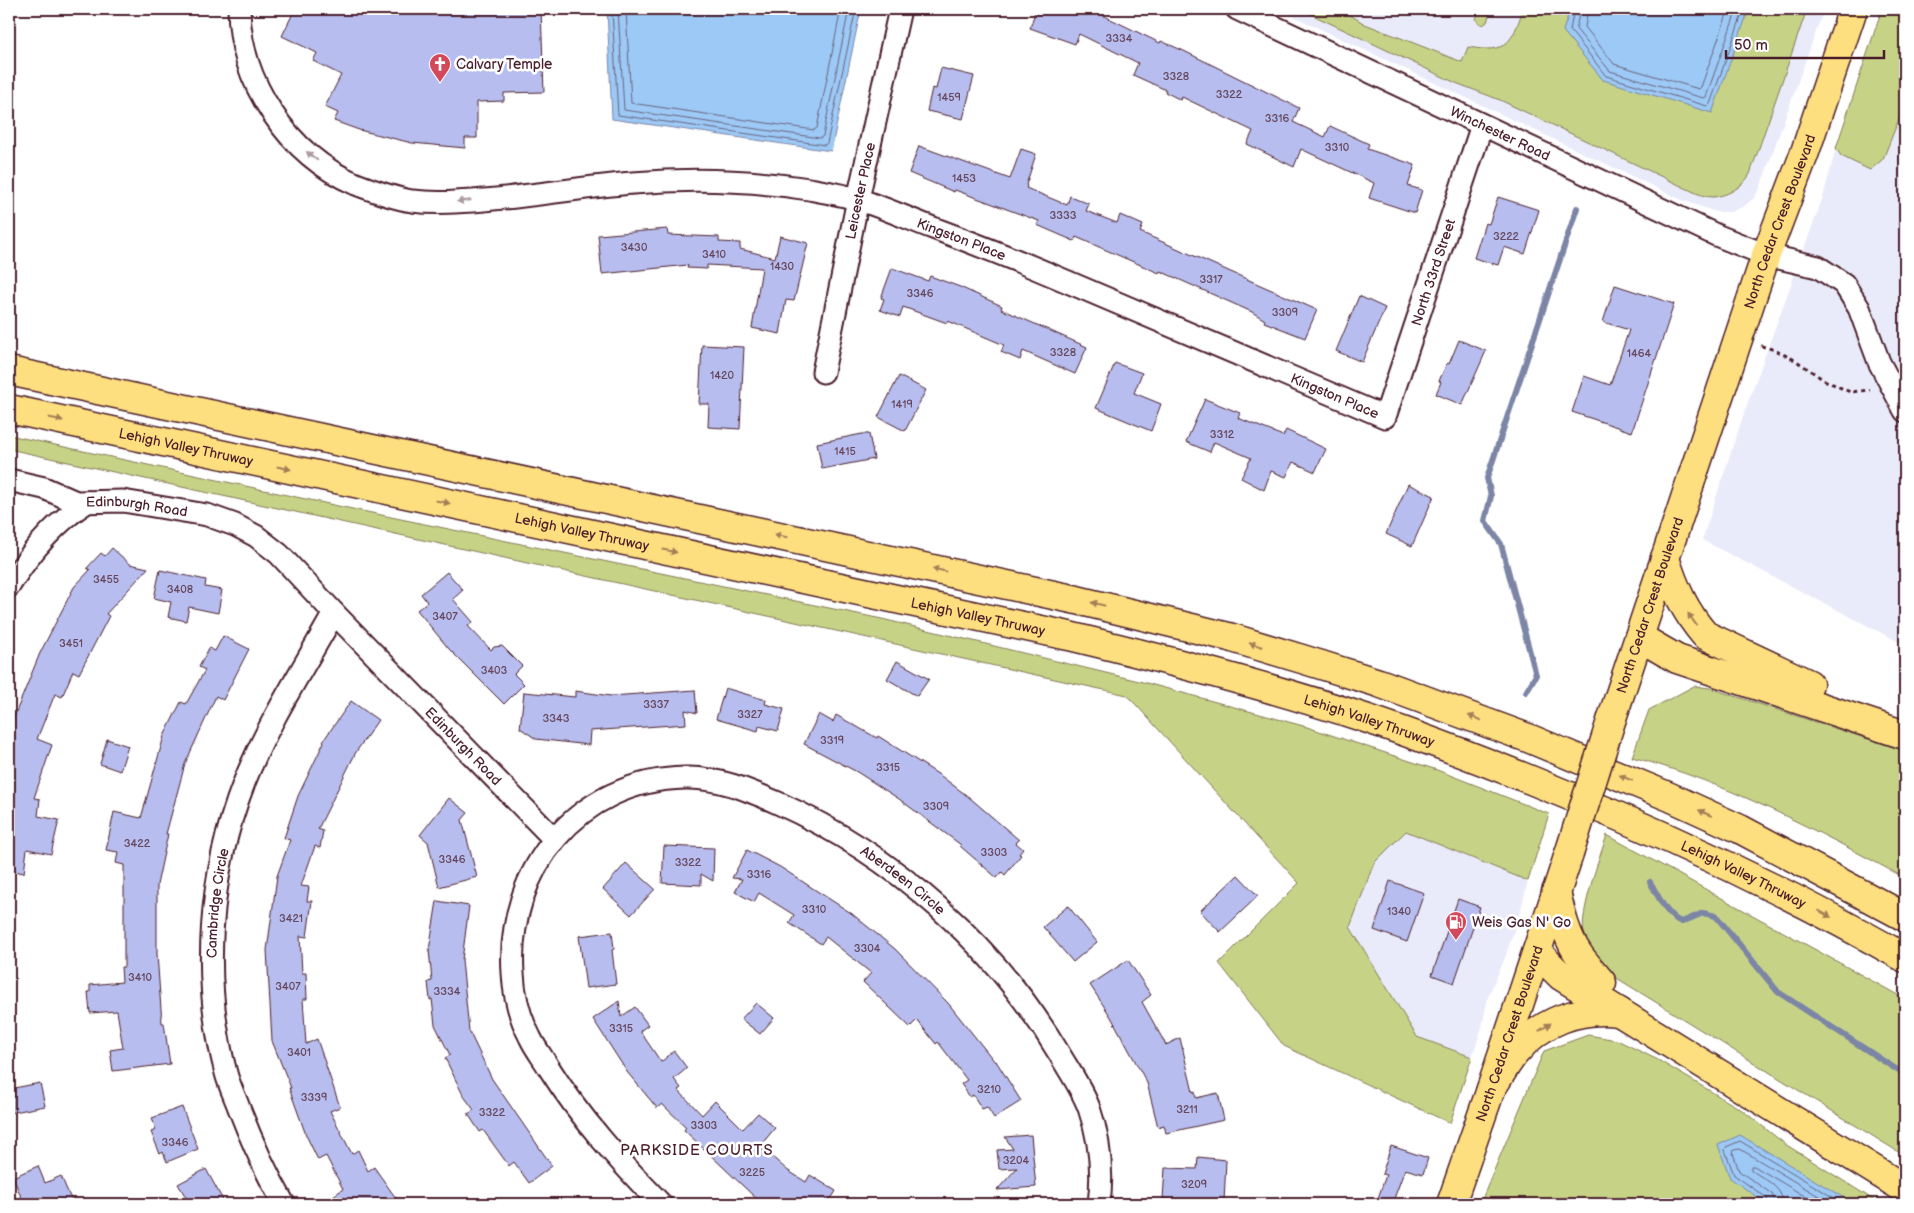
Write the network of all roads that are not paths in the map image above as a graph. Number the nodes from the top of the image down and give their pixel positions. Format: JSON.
{"nodes":[{"id":1,"x":239,"y":9,"type":"edge"},
{"id":2,"x":900,"y":9,"type":"edge"},
{"id":3,"x":1237,"y":9,"type":"edge"},
{"id":4,"x":1854,"y":9,"type":"edge"},
{"id":5,"x":1482,"y":126,"type":"junction"},
{"id":6,"x":858,"y":199,"type":"junction"},
{"id":7,"x":1766,"y":255,"type":"junction"},
{"id":8,"x":9,"y":371,"type":"edge"},
{"id":9,"x":823,"y":372,"type":"dead end"},
{"id":10,"x":9,"y":409,"type":"edge"},
{"id":11,"x":1905,"y":411,"type":"edge"},
{"id":12,"x":1385,"y":417,"type":"joint"},
{"id":13,"x":9,"y":480,"type":"edge"},
{"id":14,"x":87,"y":502,"type":"junction"},
{"id":15,"x":1665,"y":558,"type":"junction"},
{"id":16,"x":9,"y":586,"type":"edge"},
{"id":17,"x":334,"y":613,"type":"junction"},
{"id":18,"x":1639,"y":637,"type":"junction"},
{"id":19,"x":1809,"y":684,"type":"junction"},
{"id":20,"x":1905,"y":716,"type":"edge"},
{"id":21,"x":1905,"y":735,"type":"edge"},
{"id":22,"x":1740,"y":829,"type":"junction"},
{"id":23,"x":554,"y":839,"type":"junction"},
{"id":24,"x":1556,"y":892,"type":"junction"},
{"id":25,"x":1905,"y":897,"type":"edge"},
{"id":26,"x":1905,"y":917,"type":"edge"},
{"id":27,"x":1537,"y":952,"type":"junction"},
{"id":28,"x":1905,"y":958,"type":"edge"},
{"id":29,"x":1602,"y":983,"type":"junction"},
{"id":30,"x":1620,"y":1012,"type":"junction"},
{"id":31,"x":1491,"y":1089,"type":"junction"},
{"id":32,"x":1905,"y":1170,"type":"edge"},
{"id":33,"x":1905,"y":1189,"type":"edge"},
{"id":34,"x":284,"y":1204,"type":"edge"},
{"id":35,"x":661,"y":1204,"type":"edge"},
{"id":36,"x":1099,"y":1204,"type":"edge"},
{"id":37,"x":1451,"y":1204,"type":"edge"}],
"edges":[{"from":6,"to":1,"type":"street","name":"Kingston Place","one_way":true},
{"from":2,"to":6,"type":"street","name":"Leicester Place"},
{"from":3,"to":5,"type":"street","name":"Winchester Road"},
{"from":4,"to":7,"type":"main road","name":"North Cedar Crest Boulevard"},
{"from":5,"to":7,"type":"street","name":"Winchester Road"},
{"from":5,"to":12,"type":"street","name":"North 33rd Street"},
{"from":6,"to":9,"type":"street","name":"Leicester Place"},
{"from":6,"to":12,"type":"street","name":"Kingston Place"},
{"from":7,"to":11,"type":"street","name":"Winchester Road"},
{"from":7,"to":15,"type":"main road","name":"North Cedar Crest Boulevard"},
{"from":22,"to":8,"type":"main road","one_way":true},
{"from":10,"to":28,"type":"main road","name":"Lehigh Valley Thruway","one_way":true},
{"from":13,"to":14,"type":"street","name":"Edinburgh Road"},
{"from":14,"to":16,"type":"street"},
{"from":14,"to":17,"type":"street","name":"Edinburgh Road"},
{"from":15,"to":18,"type":"main road","name":"North Cedar Crest Boulevard"},
{"from":19,"to":15,"type":"main road","one_way":true},
{"from":17,"to":23,"type":"street","name":"Edinburgh Road"},
{"from":17,"to":34,"type":"street","name":"Cambridge Circle"},
{"from":18,"to":19,"type":"main road"},
{"from":18,"to":21,"type":"main road"},
{"from":18,"to":24,"type":"main road","name":"North Cedar Crest Boulevard","bridge":true},
{"from":19,"to":20,"type":"main road"},
{"from":22,"to":25,"type":"main road"},
{"from":22,"to":26,"type":"main road"},
{"from":23,"to":35,"type":"street"},
{"from":23,"to":36,"type":"street","name":"Aberdeen Circle"},
{"from":24,"to":27,"type":"main road","name":"North Cedar Crest Boulevard"},
{"from":24,"to":29,"type":"main road"},
{"from":27,"to":29,"type":"main road"},
{"from":27,"to":30,"type":"main road"},
{"from":27,"to":31,"type":"main road","name":"North Cedar Crest Boulevard"},
{"from":29,"to":32,"type":"main road"},
{"from":31,"to":30,"type":"main road","one_way":true},
{"from":30,"to":33,"type":"main road"},
{"from":31,"to":37,"type":"main road","name":"North Cedar Crest Boulevard"}]}
